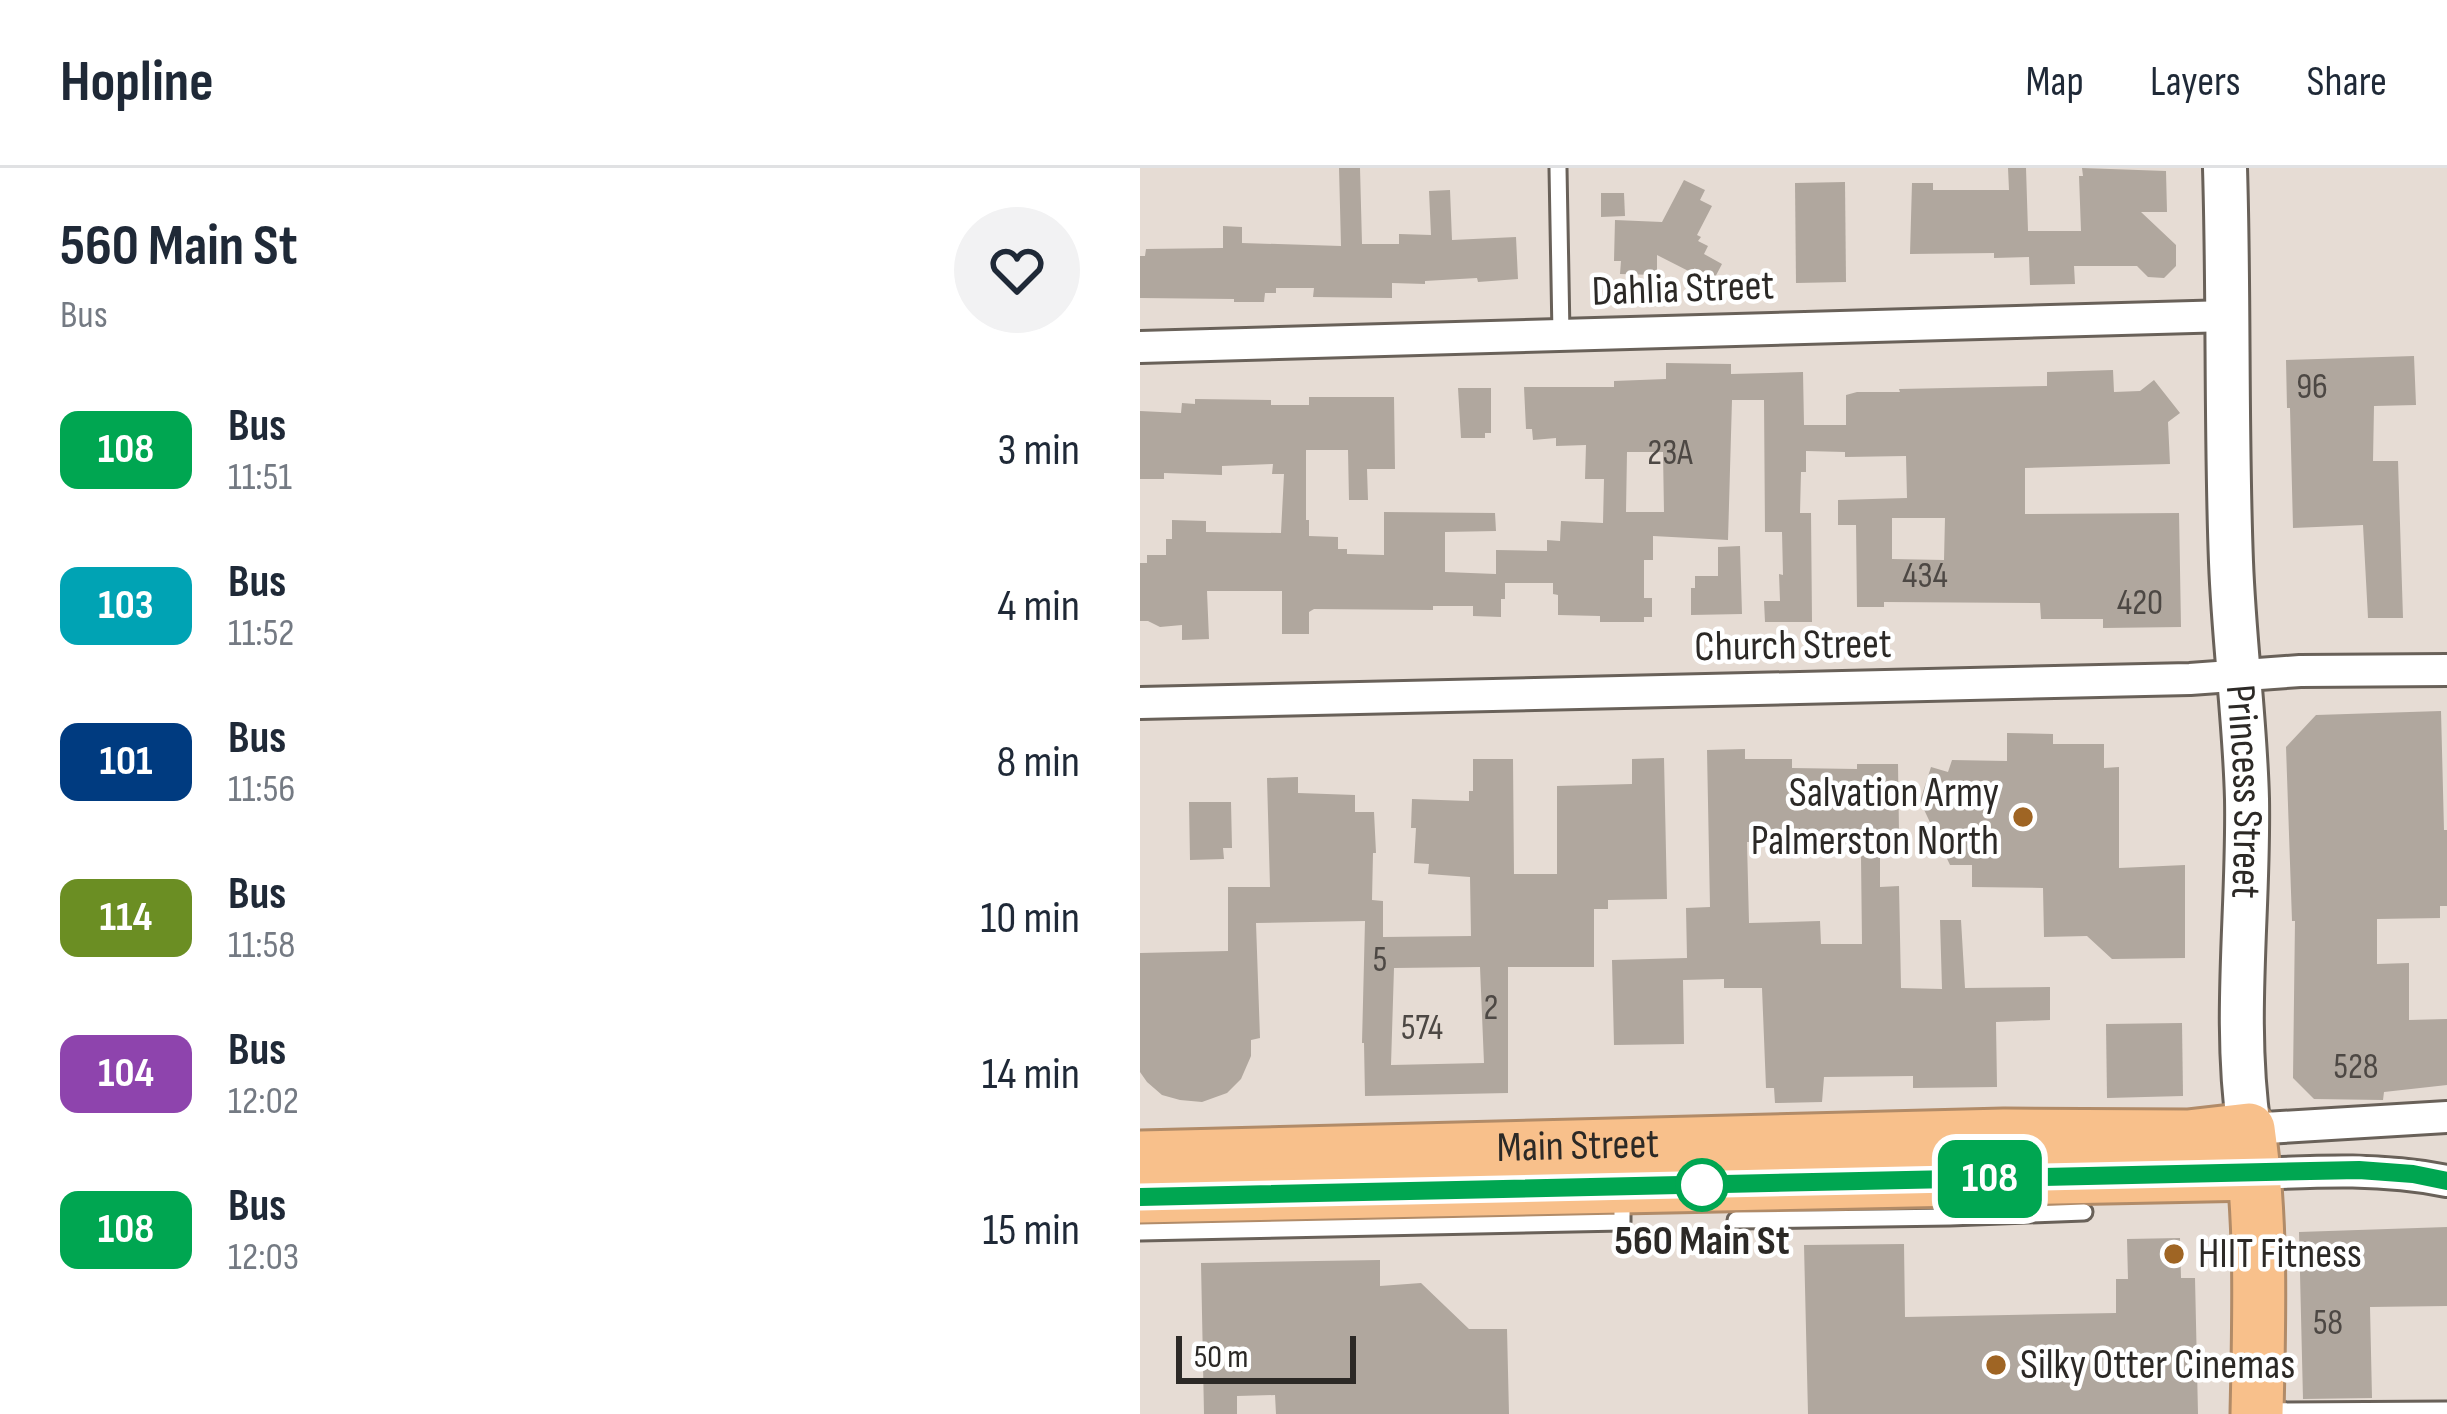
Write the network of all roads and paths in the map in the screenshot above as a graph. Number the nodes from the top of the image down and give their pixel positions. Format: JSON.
{"nodes":[{"id":1,"x":1558,"y":168,"type":"edge"},
{"id":2,"x":2224,"y":168,"type":"edge"},
{"id":3,"x":2229,"y":316,"type":"junction"},
{"id":4,"x":1561,"y":334,"type":"junction"},
{"id":5,"x":1140,"y":346,"type":"edge"},
{"id":6,"x":2447,"y":670,"type":"edge"},
{"id":7,"x":2239,"y":676,"type":"junction"},
{"id":8,"x":1140,"y":703,"type":"edge"},
{"id":9,"x":2447,"y":1117,"type":"edge"},
{"id":10,"x":2253,"y":1151,"type":"junction"},
{"id":11,"x":1140,"y":1156,"type":"edge"},
{"id":12,"x":2447,"y":1181,"type":"edge"},
{"id":13,"x":1140,"y":1197,"type":"edge"},
{"id":14,"x":1950,"y":1199,"type":"junction"},
{"id":15,"x":1836,"y":1200,"type":"junction"},
{"id":16,"x":1364,"y":1210,"type":"junction"},
{"id":17,"x":2084,"y":1212,"type":"dead end"},
{"id":18,"x":1736,"y":1220,"type":"dead end"},
{"id":19,"x":1140,"y":1232,"type":"edge"},
{"id":20,"x":2447,"y":1409,"type":"edge"},
{"id":21,"x":2257,"y":1412,"type":"edge"}],
"edges":[{"from":1,"to":4,"type":"lane"},
{"from":2,"to":3,"type":"main road","name":"Princess Street"},
{"from":3,"to":4,"type":"street","name":"Dahlia Street"},
{"from":3,"to":7,"type":"main road","name":"Princess Street"},
{"from":4,"to":5,"type":"street","name":"Dahlia Street"},
{"from":6,"to":7,"type":"street","name":"Church Street"},
{"from":7,"to":8,"type":"street","name":"Church Street"},
{"from":7,"to":10,"type":"main road","name":"Princess Street"},
{"from":9,"to":10,"type":"street","name":"Main Street"},
{"from":10,"to":11,"type":"highway","name":"Main Street"},
{"from":10,"to":12,"type":"street","name":"Main Street"},
{"from":10,"to":14,"type":"highway","name":"Main Street"},
{"from":10,"to":21,"type":"highway","name":"Princess Street"},
{"from":13,"to":16,"type":"highway","name":"Main Street"},
{"from":14,"to":15,"type":"highway","name":"Main Street"},
{"from":14,"to":17,"type":"lane"},
{"from":15,"to":16,"type":"highway","name":"Main Street"},
{"from":15,"to":18,"type":"lane"},
{"from":16,"to":19,"type":"lane"},
{"from":20,"to":21,"type":"lane"}]}
